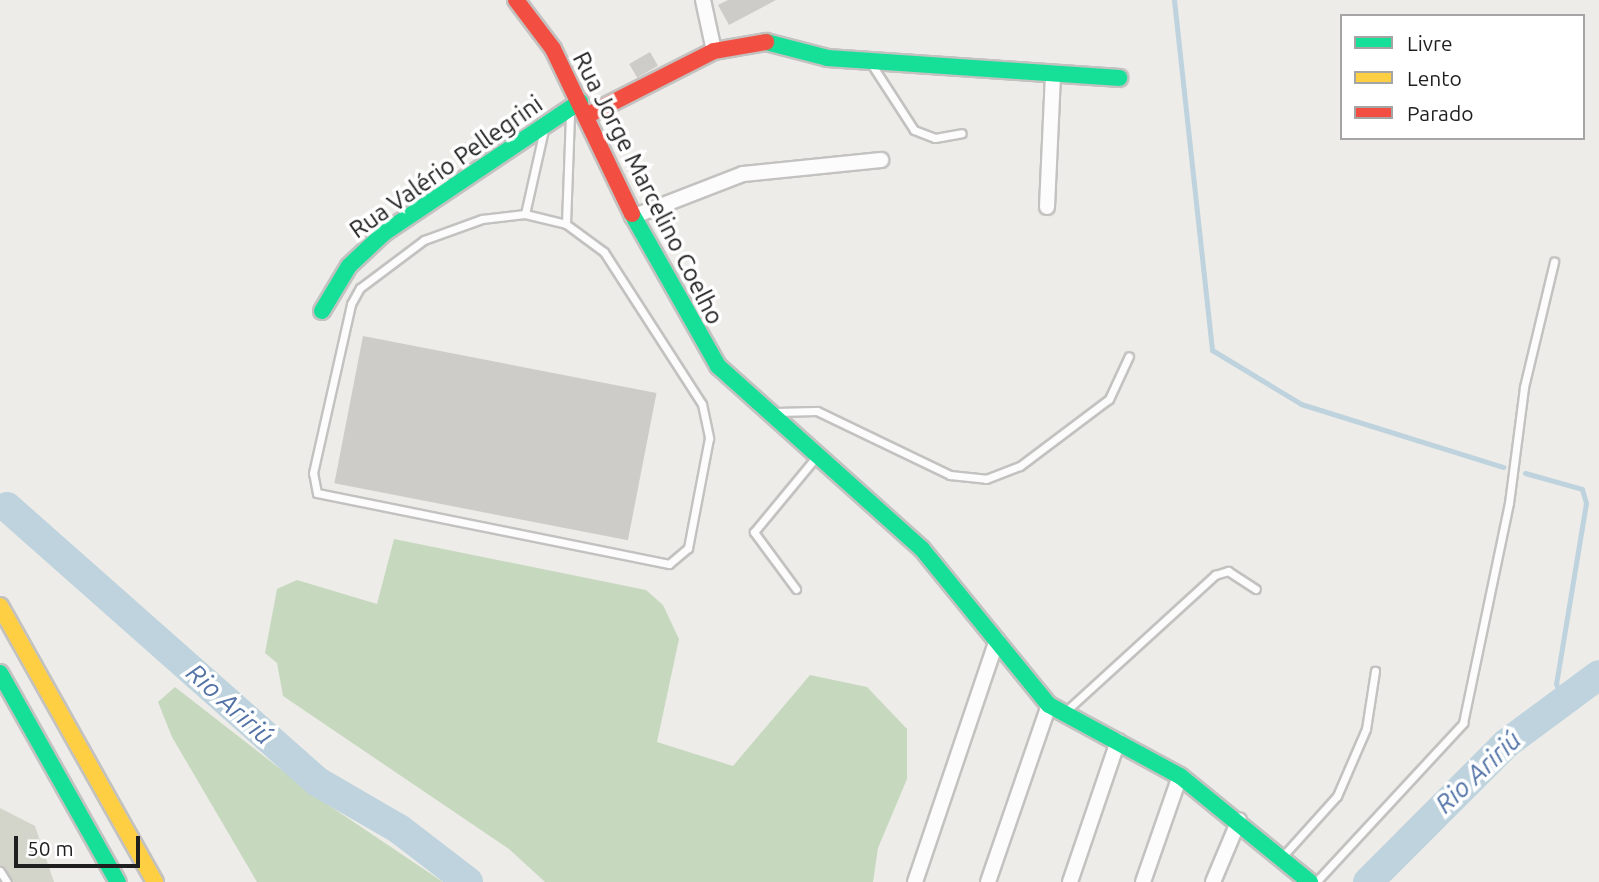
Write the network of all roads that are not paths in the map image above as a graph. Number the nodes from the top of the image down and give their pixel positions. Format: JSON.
{"nodes":[{"id":1,"x":516,"y":0,"type":"edge"},
{"id":2,"x":703,"y":0,"type":"edge"},
{"id":3,"x":714,"y":51,"type":"junction"},
{"id":4,"x":870,"y":61,"type":"junction"},
{"id":5,"x":1053,"y":74,"type":"junction"},
{"id":6,"x":1119,"y":78,"type":"dead end"},
{"id":7,"x":580,"y":109,"type":"junction"},
{"id":8,"x":544,"y":126,"type":"junction"},
{"id":9,"x":962,"y":133,"type":"dead end"},
{"id":10,"x":881,"y":160,"type":"dead end"},
{"id":11,"x":1047,"y":207,"type":"dead end"},
{"id":12,"x":525,"y":214,"type":"junction"},
{"id":13,"x":632,"y":217,"type":"junction"},
{"id":14,"x":566,"y":224,"type":"junction"},
{"id":15,"x":1554,"y":262,"type":"dead end"},
{"id":16,"x":322,"y":311,"type":"dead end"},
{"id":17,"x":1129,"y":356,"type":"dead end"},
{"id":18,"x":765,"y":414,"type":"junction"},
{"id":19,"x":817,"y":457,"type":"junction"},
{"id":20,"x":796,"y":589,"type":"dead end"},
{"id":21,"x":1256,"y":589,"type":"dead end"},
{"id":22,"x":0,"y":606,"type":"edge"},
{"id":23,"x":997,"y":640,"type":"junction"},
{"id":24,"x":1375,"y":671,"type":"dead end"},
{"id":25,"x":0,"y":673,"type":"edge"},
{"id":26,"x":1056,"y":709,"type":"junction"},
{"id":27,"x":1118,"y":741,"type":"junction"},
{"id":28,"x":1180,"y":776,"type":"junction"},
{"id":29,"x":1239,"y":820,"type":"junction"},
{"id":30,"x":1281,"y":858,"type":"junction"},
{"id":31,"x":0,"y":871,"type":"edge"},
{"id":32,"x":8,"y":882,"type":"edge"},
{"id":33,"x":118,"y":882,"type":"edge"},
{"id":34,"x":155,"y":882,"type":"edge"},
{"id":35,"x":915,"y":882,"type":"edge"},
{"id":36,"x":988,"y":882,"type":"edge"},
{"id":37,"x":1070,"y":882,"type":"edge"},
{"id":38,"x":1143,"y":882,"type":"edge"},
{"id":39,"x":1213,"y":882,"type":"edge"},
{"id":40,"x":1310,"y":882,"type":"edge"},
{"id":41,"x":1316,"y":882,"type":"edge"}],
"edges":[{"from":1,"to":7,"type":"main road","name":"Rua Jorge Marcelino Coelho"},
{"from":2,"to":3,"type":"street"},
{"from":3,"to":4,"type":"main road","name":"Rua Valério Pellegrini"},
{"from":3,"to":7,"type":"main road","name":"Rua Valério Pellegrini"},
{"from":4,"to":5,"type":"main road","name":"Rua Valério Pellegrini"},
{"from":4,"to":9,"type":"lane"},
{"from":5,"to":6,"type":"main road","name":"Rua Valério Pellegrini"},
{"from":5,"to":11,"type":"street"},
{"from":7,"to":8,"type":"main road","name":"Rua Valério Pellegrini"},
{"from":7,"to":13,"type":"main road","name":"Rua Jorge Marcelino Coelho"},
{"from":7,"to":14,"type":"lane"},
{"from":8,"to":12,"type":"lane"},
{"from":8,"to":16,"type":"main road","name":"Rua Valério Pellegrini"},
{"from":10,"to":13,"type":"street"},
{"from":12,"to":14,"type":"lane"},
{"from":12,"to":14,"type":"lane"},
{"from":13,"to":18,"type":"main road","name":"Rua Jorge Marcelino Coelho"},
{"from":15,"to":41,"type":"lane"},
{"from":17,"to":18,"type":"lane"},
{"from":18,"to":19,"type":"main road","name":"Rua Jorge Marcelino Coelho"},
{"from":19,"to":20,"type":"lane"},
{"from":19,"to":23,"type":"main road","name":"Rua Jorge Marcelino Coelho"},
{"from":21,"to":26,"type":"lane"},
{"from":22,"to":34,"type":"main road"},
{"from":23,"to":26,"type":"main road","name":"Rua Jorge Marcelino Coelho"},
{"from":23,"to":35,"type":"street"},
{"from":24,"to":30,"type":"lane"},
{"from":25,"to":33,"type":"main road"},
{"from":26,"to":27,"type":"main road","name":"Rua Jorge Marcelino Coelho"},
{"from":26,"to":36,"type":"street"},
{"from":27,"to":28,"type":"main road","name":"Rua Jorge Marcelino Coelho"},
{"from":27,"to":37,"type":"street"},
{"from":28,"to":29,"type":"main road","name":"Rua Jorge Marcelino Coelho"},
{"from":28,"to":38,"type":"street"},
{"from":29,"to":30,"type":"main road","name":"Rua Jorge Marcelino Coelho"},
{"from":29,"to":39,"type":"street"},
{"from":30,"to":40,"type":"main road","name":"Rua Jorge Marcelino Coelho"},
{"from":31,"to":32,"type":"lane"}]}
